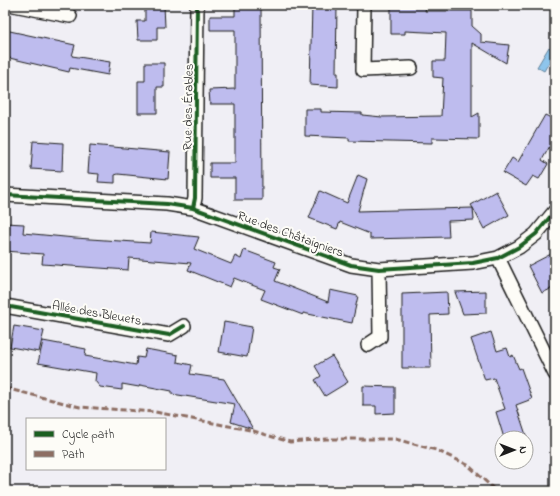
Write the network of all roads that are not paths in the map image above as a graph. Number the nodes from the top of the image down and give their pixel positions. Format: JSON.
{"nodes":[{"id":1,"x":14,"y":5,"type":"edge"},
{"id":2,"x":197,"y":5,"type":"edge"},
{"id":3,"x":364,"y":5,"type":"edge"},
{"id":4,"x":70,"y":16,"type":"dead end"},
{"id":5,"x":411,"y":68,"type":"dead end"},
{"id":6,"x":5,"y":195,"type":"edge"},
{"id":7,"x":193,"y":208,"type":"junction"},
{"id":8,"x":555,"y":212,"type":"edge"},
{"id":9,"x":498,"y":258,"type":"junction"},
{"id":10,"x":379,"y":269,"type":"junction"},
{"id":11,"x":5,"y":306,"type":"edge"},
{"id":12,"x":184,"y":326,"type":"dead end"},
{"id":13,"x":368,"y":345,"type":"dead end"},
{"id":14,"x":555,"y":374,"type":"edge"}],
"edges":[{"from":1,"to":4,"type":"street"},
{"from":2,"to":7,"type":"street","name":"Rue des Érables"},
{"from":3,"to":5,"type":"street"},
{"from":6,"to":7,"type":"street","name":"Rue des Châtaigniers"},
{"from":7,"to":10,"type":"street","name":"Rue des Châtaigniers"},
{"from":8,"to":9,"type":"street","name":"Rue des Châtaigniers"},
{"from":9,"to":10,"type":"street","name":"Rue des Châtaigniers"},
{"from":9,"to":14,"type":"street"},
{"from":10,"to":13,"type":"street"},
{"from":11,"to":12,"type":"street","name":"Allée des Bleuets"}]}
